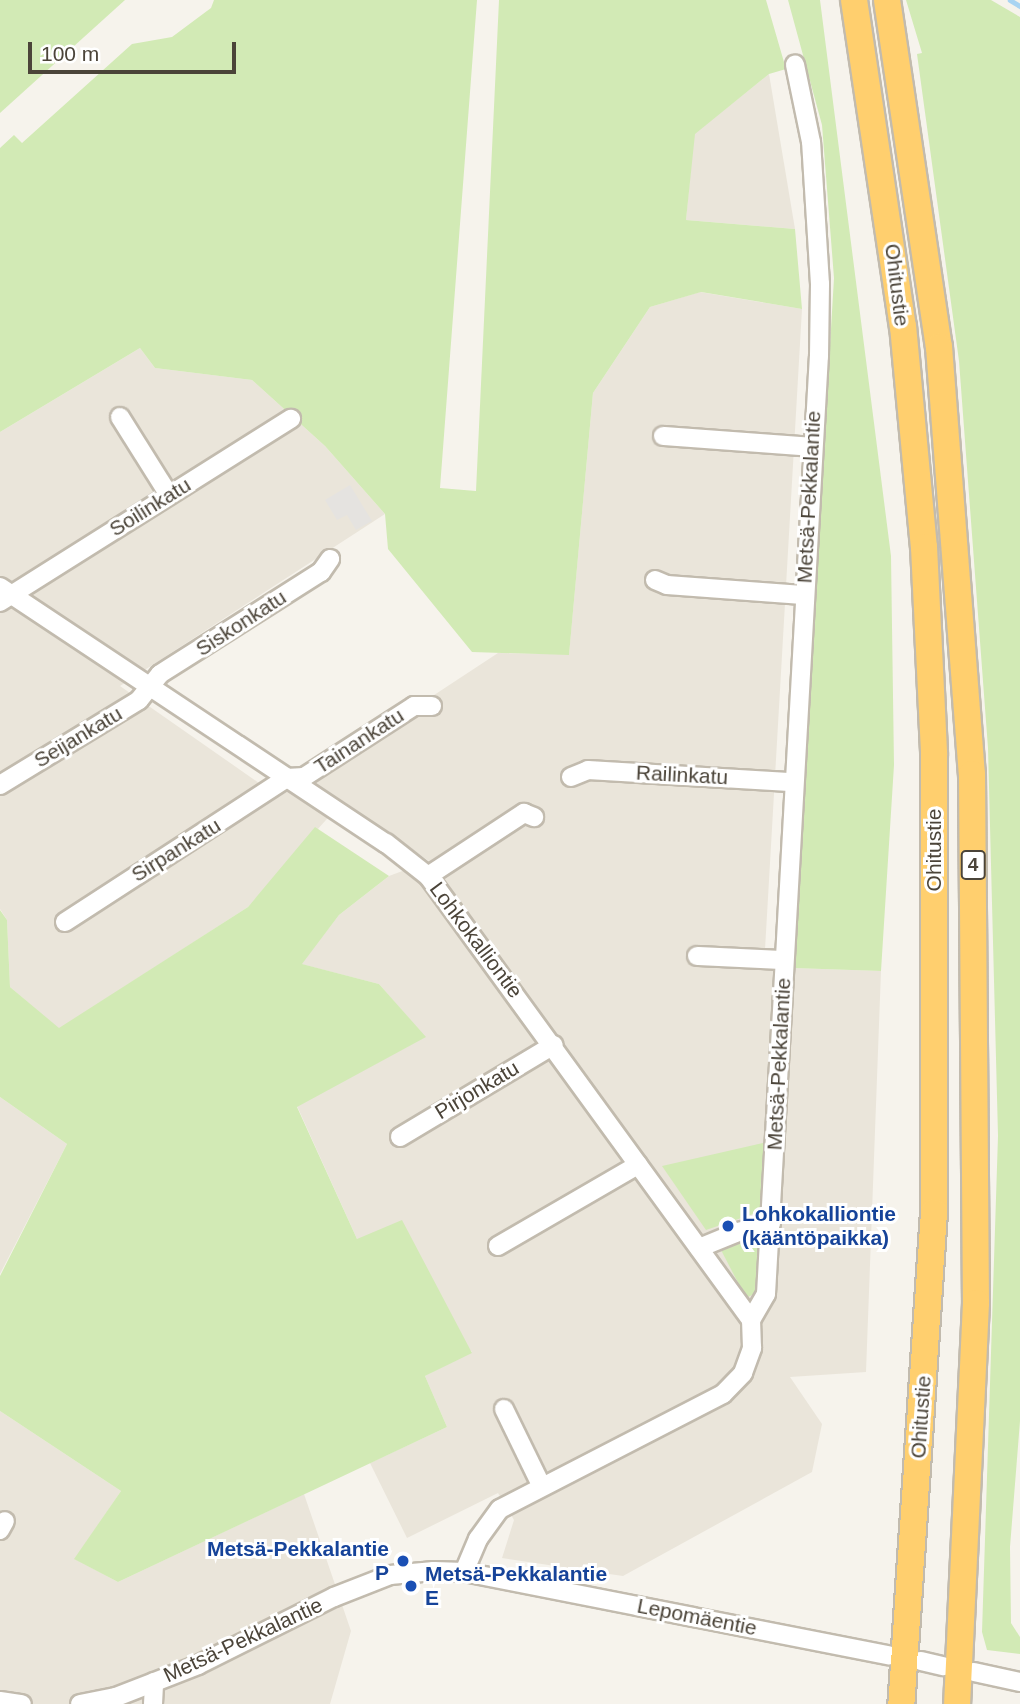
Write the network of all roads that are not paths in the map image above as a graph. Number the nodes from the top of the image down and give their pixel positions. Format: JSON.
{"nodes":[{"id":1,"x":855,"y":0,"type":"edge"},
{"id":2,"x":887,"y":0,"type":"edge"},
{"id":3,"x":794,"y":65,"type":"dead end"},
{"id":4,"x":120,"y":417,"type":"dead end"},
{"id":5,"x":290,"y":419,"type":"dead end"},
{"id":6,"x":663,"y":436,"type":"dead end"},
{"id":7,"x":812,"y":446,"type":"junction"},
{"id":8,"x":169,"y":495,"type":"junction"},
{"id":9,"x":330,"y":559,"type":"dead end"},
{"id":10,"x":655,"y":580,"type":"dead end"},
{"id":11,"x":3,"y":595,"type":"edge"},
{"id":12,"x":803,"y":595,"type":"junction"},
{"id":13,"x":151,"y":685,"type":"junction"},
{"id":14,"x":432,"y":706,"type":"dead end"},
{"id":15,"x":571,"y":777,"type":"dead end"},
{"id":16,"x":287,"y":778,"type":"junction"},
{"id":17,"x":793,"y":782,"type":"junction"},
{"id":18,"x":0,"y":785,"type":"edge"},
{"id":19,"x":534,"y":817,"type":"dead end"},
{"id":20,"x":428,"y":876,"type":"junction"},
{"id":21,"x":65,"y":922,"type":"dead end"},
{"id":22,"x":697,"y":956,"type":"dead end"},
{"id":23,"x":783,"y":960,"type":"junction"},
{"id":24,"x":554,"y":1045,"type":"junction"},
{"id":25,"x":400,"y":1137,"type":"dead end"},
{"id":26,"x":638,"y":1165,"type":"junction"},
{"id":27,"x":772,"y":1224,"type":"junction"},
{"id":28,"x":499,"y":1246,"type":"dead end"},
{"id":29,"x":699,"y":1248,"type":"junction"},
{"id":30,"x":751,"y":1320,"type":"junction"},
{"id":31,"x":503,"y":1409,"type":"dead end"},
{"id":32,"x":541,"y":1485,"type":"junction"},
{"id":33,"x":464,"y":1572,"type":"junction"},
{"id":34,"x":889,"y":1655,"type":"dead end"},
{"id":35,"x":921,"y":1661,"type":"dead end"},
{"id":36,"x":943,"y":1666,"type":"dead end"},
{"id":37,"x":974,"y":1672,"type":"dead end"},
{"id":38,"x":154,"y":1682,"type":"junction"},
{"id":39,"x":1020,"y":1682,"type":"edge"},
{"id":40,"x":0,"y":1701,"type":"edge"},
{"id":41,"x":22,"y":1704,"type":"edge"},
{"id":42,"x":80,"y":1704,"type":"edge"},
{"id":43,"x":153,"y":1704,"type":"edge"},
{"id":44,"x":901,"y":1704,"type":"edge"},
{"id":45,"x":957,"y":1704,"type":"edge"}],
"edges":[{"from":1,"to":44,"type":"highway","name":"Ohitustie","number":"4"},
{"from":2,"to":45,"type":"highway","name":"Ohitustie","number":"4"},
{"from":3,"to":7,"type":"street","name":"Metsä-Pekkalantie"},
{"from":4,"to":8,"type":"street"},
{"from":5,"to":8,"type":"street","name":"Soilinkatu"},
{"from":6,"to":7,"type":"street"},
{"from":7,"to":12,"type":"street","name":"Metsä-Pekkalantie"},
{"from":8,"to":11,"type":"street","name":"Soilinkatu"},
{"from":9,"to":13,"type":"street","name":"Siskonkatu"},
{"from":10,"to":12,"type":"street"},
{"from":11,"to":13,"type":"street","name":"Lohkokalliontie"},
{"from":12,"to":17,"type":"street","name":"Metsä-Pekkalantie"},
{"from":13,"to":16,"type":"street","name":"Lohkokalliontie"},
{"from":13,"to":18,"type":"street","name":"Seijankatu"},
{"from":14,"to":16,"type":"street","name":"Tainankatu"},
{"from":15,"to":17,"type":"street","name":"Railinkatu"},
{"from":16,"to":20,"type":"street","name":"Lohkokalliontie"},
{"from":16,"to":21,"type":"street","name":"Sirpankatu"},
{"from":17,"to":23,"type":"street","name":"Metsä-Pekkalantie"},
{"from":19,"to":20,"type":"street"},
{"from":20,"to":24,"type":"street","name":"Lohkokalliontie"},
{"from":22,"to":23,"type":"street"},
{"from":23,"to":27,"type":"street","name":"Metsä-Pekkalantie"},
{"from":24,"to":25,"type":"street","name":"Pirjonkatu"},
{"from":24,"to":26,"type":"street","name":"Lohkokalliontie"},
{"from":26,"to":28,"type":"street"},
{"from":26,"to":29,"type":"street","name":"Lohkokalliontie"},
{"from":27,"to":29,"type":"street"},
{"from":27,"to":30,"type":"street","name":"Metsä-Pekkalantie"},
{"from":29,"to":30,"type":"street","name":"Lohkokalliontie"},
{"from":30,"to":32,"type":"street","name":"Metsä-Pekkalantie"},
{"from":31,"to":32,"type":"street"},
{"from":32,"to":33,"type":"street","name":"Metsä-Pekkalantie"},
{"from":33,"to":34,"type":"street","name":"Lepomäentie"},
{"from":33,"to":38,"type":"street","name":"Metsä-Pekkalantie"},
{"from":35,"to":36,"type":"street"},
{"from":37,"to":39,"type":"street"},
{"from":38,"to":42,"type":"street","name":"Metsä-Pekkalantie"},
{"from":38,"to":43,"type":"street"},
{"from":40,"to":41,"type":"street"}]}
